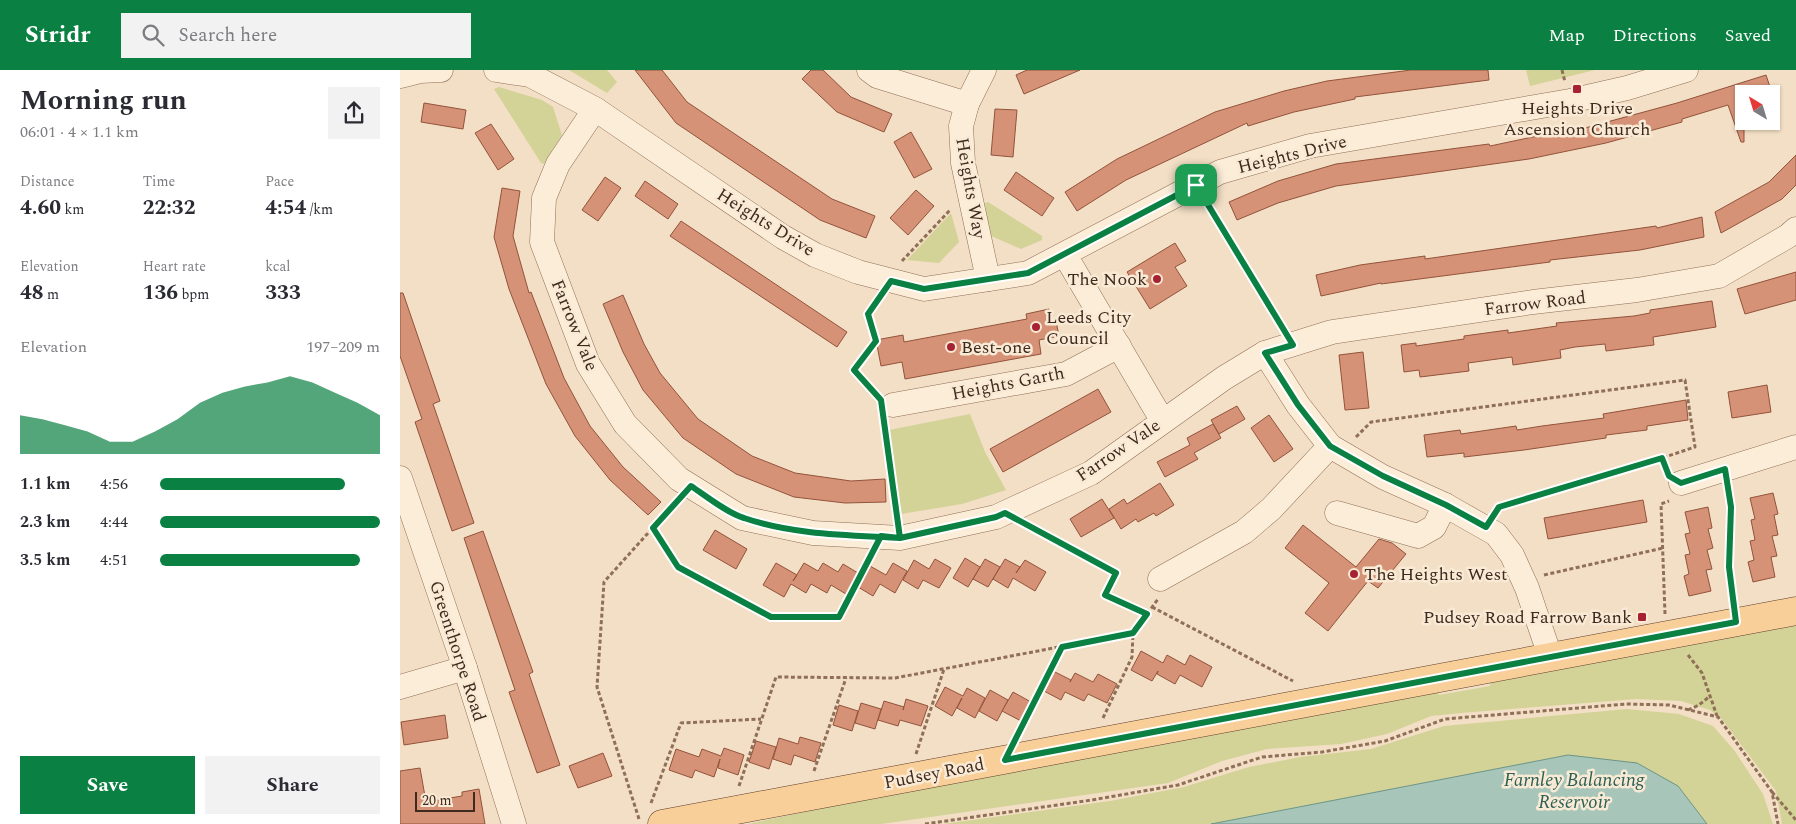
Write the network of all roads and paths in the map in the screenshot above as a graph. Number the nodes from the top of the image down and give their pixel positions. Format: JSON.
{"nodes":[{"id":1,"x":441,"y":70,"type":"edge"},
{"id":2,"x":496,"y":70,"type":"edge"},
{"id":3,"x":869,"y":70,"type":"edge"},
{"id":4,"x":984,"y":70,"type":"edge"},
{"id":5,"x":1686,"y":70,"type":"edge"},
{"id":6,"x":400,"y":76,"type":"edge"},
{"id":7,"x":966,"y":104,"type":"junction"},
{"id":8,"x":595,"y":109,"type":"junction"},
{"id":9,"x":1196,"y":185,"type":"junction"},
{"id":10,"x":969,"y":190,"type":"junction"},
{"id":11,"x":1796,"y":229,"type":"edge"},
{"id":12,"x":1065,"y":255,"type":"junction"},
{"id":13,"x":988,"y":279,"type":"junction"},
{"id":14,"x":891,"y":281,"type":"junction"},
{"id":15,"x":1293,"y":345,"type":"junction"},
{"id":16,"x":1119,"y":346,"type":"junction"},
{"id":17,"x":1265,"y":353,"type":"junction"},
{"id":18,"x":886,"y":408,"type":"junction"},
{"id":19,"x":1162,"y":420,"type":"junction"},
{"id":20,"x":1796,"y":447,"type":"edge"},
{"id":21,"x":1336,"y":449,"type":"junction"},
{"id":22,"x":1662,"y":458,"type":"junction"},
{"id":23,"x":1725,"y":469,"type":"junction"},
{"id":24,"x":400,"y":478,"type":"edge"},
{"id":25,"x":1681,"y":483,"type":"junction"},
{"id":26,"x":691,"y":486,"type":"junction"},
{"id":27,"x":1446,"y":505,"type":"junction"},
{"id":28,"x":1005,"y":513,"type":"junction"},
{"id":29,"x":1337,"y":513,"type":"dead end"},
{"id":30,"x":1486,"y":527,"type":"junction"},
{"id":31,"x":653,"y":528,"type":"junction"},
{"id":32,"x":890,"y":537,"type":"junction"},
{"id":33,"x":1663,"y":548,"type":"junction"},
{"id":34,"x":1160,"y":579,"type":"joint"},
{"id":35,"x":1523,"y":579,"type":"junction"},
{"id":36,"x":1152,"y":607,"type":"junction"},
{"id":37,"x":1796,"y":611,"type":"edge"},
{"id":38,"x":1147,"y":614,"type":"junction"},
{"id":39,"x":1736,"y":622,"type":"junction"},
{"id":40,"x":1133,"y":633,"type":"junction"},
{"id":41,"x":1672,"y":633,"type":"junction"},
{"id":42,"x":1062,"y":647,"type":"junction"},
{"id":43,"x":1550,"y":656,"type":"junction"},
{"id":44,"x":464,"y":668,"type":"junction"},
{"id":45,"x":944,"y":669,"type":"junction"},
{"id":46,"x":846,"y":678,"type":"junction"},
{"id":47,"x":400,"y":687,"type":"edge"},
{"id":48,"x":1710,"y":696,"type":"junction"},
{"id":49,"x":1327,"y":699,"type":"junction"},
{"id":50,"x":1688,"y":710,"type":"junction"},
{"id":51,"x":1718,"y":717,"type":"junction"},
{"id":52,"x":761,"y":719,"type":"junction"},
{"id":53,"x":1103,"y":719,"type":"dead end"},
{"id":54,"x":1005,"y":760,"type":"junction"},
{"id":55,"x":908,"y":778,"type":"junction"},
{"id":56,"x":1772,"y":792,"type":"junction"},
{"id":57,"x":805,"y":798,"type":"junction"},
{"id":58,"x":730,"y":812,"type":"junction"},
{"id":59,"x":656,"y":815,"type":"edge"},
{"id":60,"x":1796,"y":820,"type":"edge"},
{"id":61,"x":514,"y":824,"type":"edge"},
{"id":62,"x":641,"y":824,"type":"edge"},
{"id":63,"x":924,"y":824,"type":"edge"},
{"id":64,"x":1778,"y":824,"type":"edge"}],
"edges":[{"from":1,"to":6,"type":"street"},
{"from":2,"to":8,"type":"street","name":"Heights Drive"},
{"from":3,"to":7,"type":"street"},
{"from":4,"to":7,"type":"street","name":"Heights Way"},
{"from":5,"to":9,"type":"street","name":"Heights Drive"},
{"from":7,"to":10,"type":"street","name":"Heights Way"},
{"from":8,"to":14,"type":"street","name":"Heights Drive"},
{"from":8,"to":26,"type":"street","name":"Farrow Vale"},
{"from":9,"to":12,"type":"street","name":"Heights Drive"},
{"from":9,"to":15,"type":"path"},
{"from":10,"to":13,"type":"street","name":"Heights Way"},
{"from":10,"to":14,"type":"path"},
{"from":11,"to":15,"type":"street","name":"Farrow Road"},
{"from":12,"to":13,"type":"street","name":"Heights Drive"},
{"from":12,"to":16,"type":"street"},
{"from":13,"to":14,"type":"street","name":"Heights Drive"},
{"from":14,"to":18,"type":"path"},
{"from":15,"to":17,"type":"street","name":"Farrow Road"},
{"from":16,"to":18,"type":"street","name":"Heights Garth"},
{"from":16,"to":19,"type":"street"},
{"from":17,"to":19,"type":"street","name":"Farrow Vale"},
{"from":17,"to":21,"type":"street"},
{"from":18,"to":32,"type":"path"},
{"from":19,"to":28,"type":"street","name":"Farrow Vale"},
{"from":20,"to":23,"type":"street"},
{"from":21,"to":22,"type":"path"},
{"from":21,"to":27,"type":"street"},
{"from":21,"to":34,"type":"street"},
{"from":22,"to":25,"type":"path"},
{"from":22,"to":30,"type":"path"},
{"from":23,"to":25,"type":"street"},
{"from":23,"to":39,"type":"path"},
{"from":24,"to":44,"type":"street","name":"Greenthorpe Road"},
{"from":25,"to":33,"type":"path"},
{"from":26,"to":31,"type":"path"},
{"from":26,"to":32,"type":"street","name":"Farrow Vale"},
{"from":27,"to":29,"type":"street"},
{"from":27,"to":30,"type":"street"},
{"from":28,"to":32,"type":"street","name":"Farrow Vale"},
{"from":28,"to":38,"type":"path"},
{"from":30,"to":35,"type":"street"},
{"from":31,"to":32,"type":"path"},
{"from":31,"to":62,"type":"path"},
{"from":33,"to":35,"type":"path"},
{"from":33,"to":41,"type":"path"},
{"from":34,"to":36,"type":"path"},
{"from":35,"to":43,"type":"street"},
{"from":36,"to":38,"type":"path"},
{"from":36,"to":49,"type":"path"},
{"from":37,"to":39,"type":"main road","name":"Pudsey Road"},
{"from":38,"to":40,"type":"path"},
{"from":39,"to":41,"type":"main road","name":"Pudsey Road"},
{"from":40,"to":42,"type":"path"},
{"from":40,"to":53,"type":"path"},
{"from":41,"to":43,"type":"main road","name":"Pudsey Road"},
{"from":41,"to":48,"type":"path"},
{"from":42,"to":45,"type":"path"},
{"from":42,"to":54,"type":"path"},
{"from":43,"to":49,"type":"main road","name":"Pudsey Road"},
{"from":44,"to":47,"type":"street"},
{"from":44,"to":61,"type":"street","name":"Greenthorpe Road"},
{"from":45,"to":46,"type":"path"},
{"from":45,"to":55,"type":"path"},
{"from":46,"to":52,"type":"path"},
{"from":46,"to":57,"type":"path"},
{"from":48,"to":50,"type":"path"},
{"from":48,"to":51,"type":"path"},
{"from":49,"to":54,"type":"main road","name":"Pudsey Road"},
{"from":50,"to":51,"type":"path"},
{"from":50,"to":63,"type":"path"},
{"from":51,"to":56,"type":"path"},
{"from":52,"to":58,"type":"path"},
{"from":52,"to":59,"type":"path"},
{"from":54,"to":55,"type":"main road","name":"Pudsey Road"},
{"from":55,"to":57,"type":"main road","name":"Pudsey Road"},
{"from":56,"to":60,"type":"path"},
{"from":56,"to":64,"type":"path"},
{"from":57,"to":58,"type":"main road","name":"Pudsey Road"},
{"from":58,"to":59,"type":"main road","name":"Pudsey Road"}]}
